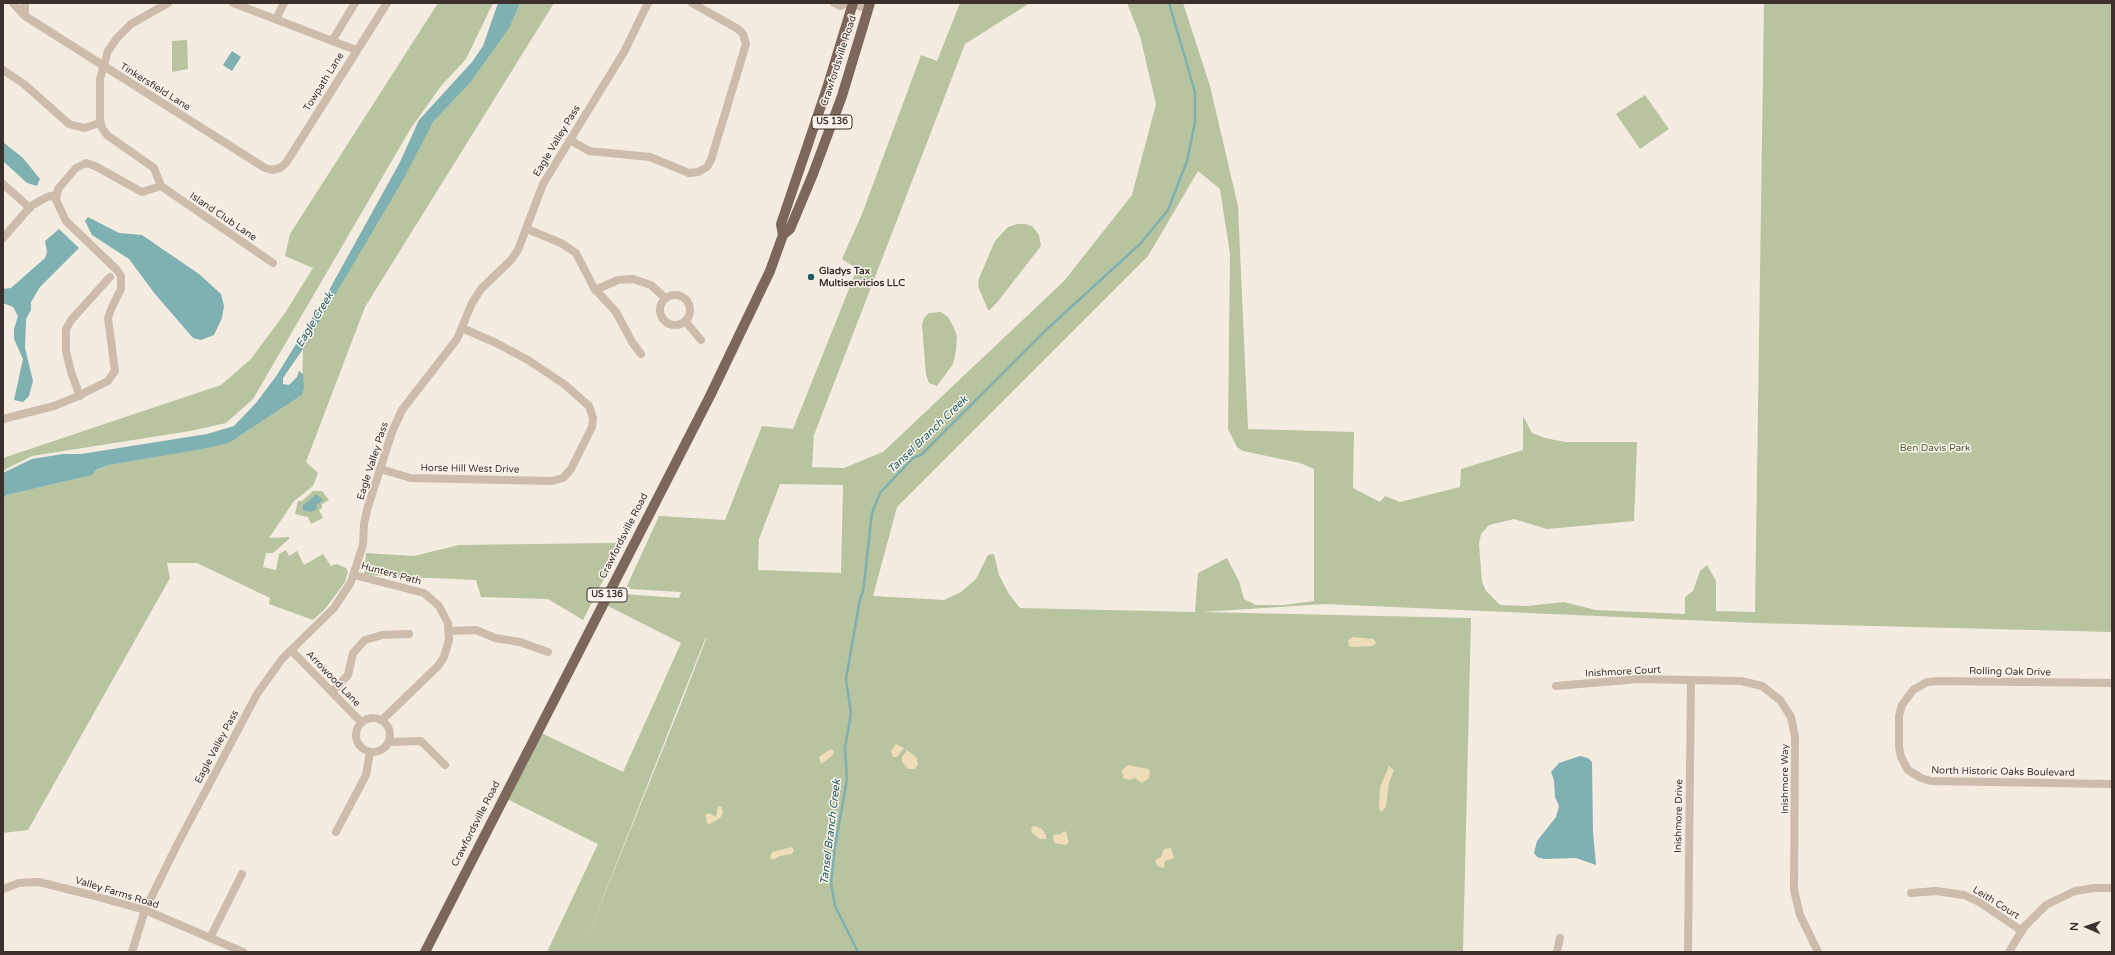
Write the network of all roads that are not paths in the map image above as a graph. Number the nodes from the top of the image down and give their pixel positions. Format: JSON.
{"nodes":[{"id":1,"x":13,"y":3,"type":"edge"},
{"id":2,"x":25,"y":3,"type":"edge"},
{"id":3,"x":168,"y":3,"type":"edge"},
{"id":4,"x":233,"y":3,"type":"edge"},
{"id":5,"x":284,"y":3,"type":"edge"},
{"id":6,"x":355,"y":3,"type":"edge"},
{"id":7,"x":387,"y":3,"type":"edge"},
{"id":8,"x":648,"y":3,"type":"edge"},
{"id":9,"x":692,"y":3,"type":"edge"},
{"id":10,"x":834,"y":3,"type":"edge"},
{"id":11,"x":850,"y":3,"type":"edge"},
{"id":12,"x":869,"y":6,"type":"edge"},
{"id":13,"x":25,"y":16,"type":"junction"},
{"id":14,"x":276,"y":19,"type":"junction"},
{"id":15,"x":332,"y":41,"type":"junction"},
{"id":16,"x":356,"y":50,"type":"junction"},
{"id":17,"x":102,"y":66,"type":"junction"},
{"id":18,"x":3,"y":70,"type":"edge"},
{"id":19,"x":100,"y":123,"type":"junction"},
{"id":20,"x":570,"y":140,"type":"junction"},
{"id":21,"x":277,"y":170,"type":"joint"},
{"id":22,"x":3,"y":184,"type":"edge"},
{"id":23,"x":161,"y":186,"type":"junction"},
{"id":24,"x":56,"y":195,"type":"junction"},
{"id":25,"x":30,"y":208,"type":"junction"},
{"id":26,"x":527,"y":229,"type":"junction"},
{"id":27,"x":783,"y":235,"type":"junction"},
{"id":28,"x":3,"y":238,"type":"edge"},
{"id":29,"x":273,"y":263,"type":"dead end"},
{"id":30,"x":110,"y":277,"type":"dead end"},
{"id":31,"x":596,"y":290,"type":"junction"},
{"id":32,"x":665,"y":298,"type":"junction"},
{"id":33,"x":685,"y":321,"type":"junction"},
{"id":34,"x":462,"y":328,"type":"junction"},
{"id":35,"x":701,"y":340,"type":"dead end"},
{"id":36,"x":641,"y":354,"type":"dead end"},
{"id":37,"x":80,"y":396,"type":"junction"},
{"id":38,"x":3,"y":418,"type":"edge"},
{"id":39,"x":380,"y":469,"type":"junction"},
{"id":40,"x":354,"y":575,"type":"junction"},
{"id":41,"x":449,"y":631,"type":"junction"},
{"id":42,"x":409,"y":634,"type":"dead end"},
{"id":43,"x":291,"y":650,"type":"junction"},
{"id":44,"x":548,"y":652,"type":"dead end"},
{"id":45,"x":1691,"y":680,"type":"junction"},
{"id":46,"x":2112,"y":683,"type":"edge"},
{"id":47,"x":1556,"y":686,"type":"dead end"},
{"id":48,"x":332,"y":692,"type":"junction"},
{"id":49,"x":1910,"y":692,"type":"joint"},
{"id":50,"x":382,"y":720,"type":"junction"},
{"id":51,"x":361,"y":722,"type":"junction"},
{"id":52,"x":389,"y":742,"type":"junction"},
{"id":53,"x":370,"y":752,"type":"junction"},
{"id":54,"x":445,"y":765,"type":"dead end"},
{"id":55,"x":2112,"y":784,"type":"edge"},
{"id":56,"x":336,"y":832,"type":"dead end"},
{"id":57,"x":242,"y":874,"type":"dead end"},
{"id":58,"x":2112,"y":888,"type":"edge"},
{"id":59,"x":3,"y":889,"type":"edge"},
{"id":60,"x":1912,"y":893,"type":"dead end"},
{"id":61,"x":145,"y":910,"type":"junction"},
{"id":62,"x":2022,"y":931,"type":"junction"},
{"id":63,"x":210,"y":938,"type":"junction"},
{"id":64,"x":1560,"y":938,"type":"dead end"},
{"id":65,"x":132,"y":952,"type":"edge"},
{"id":66,"x":243,"y":952,"type":"edge"},
{"id":67,"x":425,"y":952,"type":"edge"},
{"id":68,"x":1557,"y":952,"type":"edge"},
{"id":69,"x":1688,"y":952,"type":"edge"},
{"id":70,"x":1818,"y":952,"type":"edge"},
{"id":71,"x":2010,"y":952,"type":"edge"}],
"edges":[{"from":1,"to":13,"type":"street"},
{"from":2,"to":13,"type":"street"},
{"from":3,"to":17,"type":"street"},
{"from":4,"to":14,"type":"street"},
{"from":5,"to":14,"type":"street"},
{"from":6,"to":15,"type":"street"},
{"from":7,"to":16,"type":"street","name":"Towpath Lane"},
{"from":8,"to":20,"type":"street","name":"Eagle Valley Pass"},
{"from":9,"to":20,"type":"street"},
{"from":10,"to":11,"type":"street"},
{"from":11,"to":12,"type":"street"},
{"from":11,"to":27,"type":"main road","name":"Crawfordsville Road","number":"US 136"},
{"from":12,"to":27,"type":"main road","name":"Crawfordsville Road","number":"US 136"},
{"from":13,"to":17,"type":"street","name":"Tinkersfield Lane"},
{"from":14,"to":15,"type":"street"},
{"from":15,"to":16,"type":"street"},
{"from":16,"to":21,"type":"street","name":"Towpath Lane"},
{"from":17,"to":19,"type":"street"},
{"from":17,"to":21,"type":"street","name":"Tinkersfield Lane"},
{"from":18,"to":19,"type":"street"},
{"from":19,"to":23,"type":"street"},
{"from":20,"to":26,"type":"street","name":"Eagle Valley Pass"},
{"from":22,"to":25,"type":"street"},
{"from":23,"to":24,"type":"street"},
{"from":23,"to":29,"type":"street","name":"Island Club Lane"},
{"from":24,"to":25,"type":"street"},
{"from":24,"to":37,"type":"street"},
{"from":25,"to":28,"type":"street"},
{"from":26,"to":31,"type":"street"},
{"from":26,"to":34,"type":"street","name":"Eagle Valley Pass"},
{"from":27,"to":67,"type":"main road","name":"Crawfordsville Road","number":"US 136"},
{"from":30,"to":37,"type":"street"},
{"from":31,"to":32,"type":"street"},
{"from":31,"to":36,"type":"street"},
{"from":32,"to":33,"type":"street"},
{"from":32,"to":33,"type":"street"},
{"from":33,"to":35,"type":"street"},
{"from":34,"to":39,"type":"street","name":"Eagle Valley Pass"},
{"from":34,"to":39,"type":"street","name":"Horse Hill West Drive"},
{"from":37,"to":38,"type":"street"},
{"from":39,"to":40,"type":"street","name":"Eagle Valley Pass"},
{"from":40,"to":41,"type":"street","name":"Hunters Path"},
{"from":40,"to":43,"type":"street","name":"Eagle Valley Pass"},
{"from":41,"to":44,"type":"street"},
{"from":41,"to":50,"type":"street","name":"Hunters Path"},
{"from":42,"to":48,"type":"street"},
{"from":43,"to":48,"type":"street","name":"Arrowood Lane"},
{"from":43,"to":61,"type":"street","name":"Eagle Valley Pass"},
{"from":45,"to":47,"type":"street","name":"Inishmore Court"},
{"from":45,"to":69,"type":"street","name":"Inishmore Drive"},
{"from":45,"to":70,"type":"street","name":"Inishmore Way"},
{"from":46,"to":49,"type":"street","name":"Rolling Oak Drive"},
{"from":48,"to":51,"type":"street","name":"Arrowood Lane"},
{"from":49,"to":55,"type":"street","name":"North Historic Oaks Boulevard"},
{"from":50,"to":51,"type":"street"},
{"from":50,"to":52,"type":"street"},
{"from":51,"to":53,"type":"street"},
{"from":52,"to":53,"type":"street"},
{"from":52,"to":54,"type":"street"},
{"from":53,"to":56,"type":"street"},
{"from":57,"to":63,"type":"street"},
{"from":58,"to":62,"type":"street"},
{"from":59,"to":61,"type":"street","name":"Valley Farms Road"},
{"from":60,"to":62,"type":"street","name":"Leith Court"},
{"from":61,"to":63,"type":"street","name":"Valley Farms Road"},
{"from":61,"to":65,"type":"street","name":"Eagle Valley Pass"},
{"from":62,"to":71,"type":"street"},
{"from":63,"to":66,"type":"street","name":"Valley Farms Road"},
{"from":64,"to":68,"type":"street"}]}
